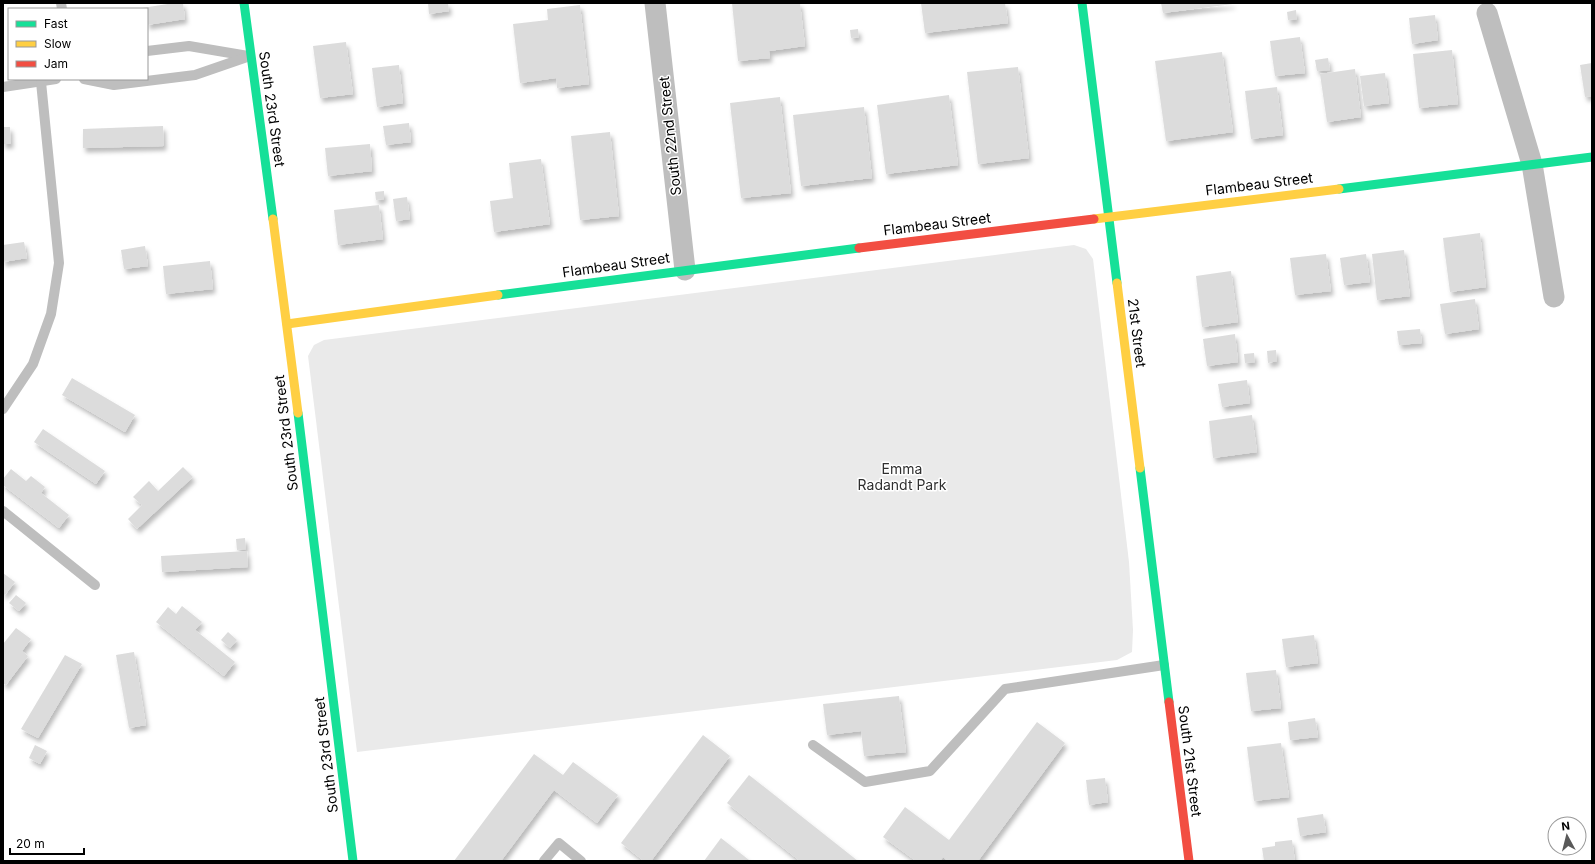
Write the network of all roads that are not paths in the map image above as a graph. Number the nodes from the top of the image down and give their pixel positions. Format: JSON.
{"nodes":[{"id":1,"x":244,"y":3,"type":"edge"},
{"id":2,"x":655,"y":3,"type":"edge"},
{"id":3,"x":1082,"y":3,"type":"edge"},
{"id":4,"x":1487,"y":13,"type":"dead end"},
{"id":5,"x":148,"y":51,"type":"edge"},
{"id":6,"x":250,"y":56,"type":"junction"},
{"id":7,"x":51,"y":80,"type":"edge"},
{"id":8,"x":89,"y":80,"type":"edge"},
{"id":9,"x":41,"y":82,"type":"junction"},
{"id":10,"x":3,"y":87,"type":"edge"},
{"id":11,"x":1592,"y":157,"type":"edge"},
{"id":12,"x":1532,"y":164,"type":"junction"},
{"id":13,"x":1109,"y":217,"type":"junction"},
{"id":14,"x":685,"y":270,"type":"junction"},
{"id":15,"x":1554,"y":297,"type":"dead end"},
{"id":16,"x":287,"y":324,"type":"junction"},
{"id":17,"x":3,"y":409,"type":"edge"},
{"id":18,"x":3,"y":511,"type":"edge"},
{"id":19,"x":95,"y":585,"type":"dead end"},
{"id":20,"x":1164,"y":666,"type":"junction"},
{"id":21,"x":813,"y":745,"type":"dead end"},
{"id":22,"x":353,"y":861,"type":"edge"},
{"id":23,"x":544,"y":861,"type":"edge"},
{"id":24,"x":581,"y":861,"type":"edge"},
{"id":25,"x":1189,"y":861,"type":"edge"}],
"edges":[{"from":1,"to":6,"type":"street","name":"South 23rd Street"},
{"from":2,"to":14,"type":"street","name":"South 22nd Street"},
{"from":3,"to":13,"type":"street","name":"21st Street"},
{"from":4,"to":12,"type":"street"},
{"from":5,"to":6,"type":"lane"},
{"from":6,"to":8,"type":"lane"},
{"from":6,"to":16,"type":"street","name":"South 23rd Street"},
{"from":7,"to":9,"type":"lane"},
{"from":9,"to":10,"type":"lane"},
{"from":9,"to":17,"type":"lane"},
{"from":11,"to":12,"type":"street","name":"Flambeau Street"},
{"from":12,"to":13,"type":"street","name":"Flambeau Street"},
{"from":12,"to":15,"type":"street"},
{"from":13,"to":14,"type":"street","name":"Flambeau Street"},
{"from":13,"to":20,"type":"street","name":"21st Street"},
{"from":14,"to":16,"type":"street","name":"Flambeau Street"},
{"from":16,"to":22,"type":"street","name":"South 23rd Street"},
{"from":18,"to":19,"type":"lane"},
{"from":20,"to":21,"type":"lane"},
{"from":20,"to":25,"type":"street","name":"South 21st Street"},
{"from":23,"to":24,"type":"lane"}]}
